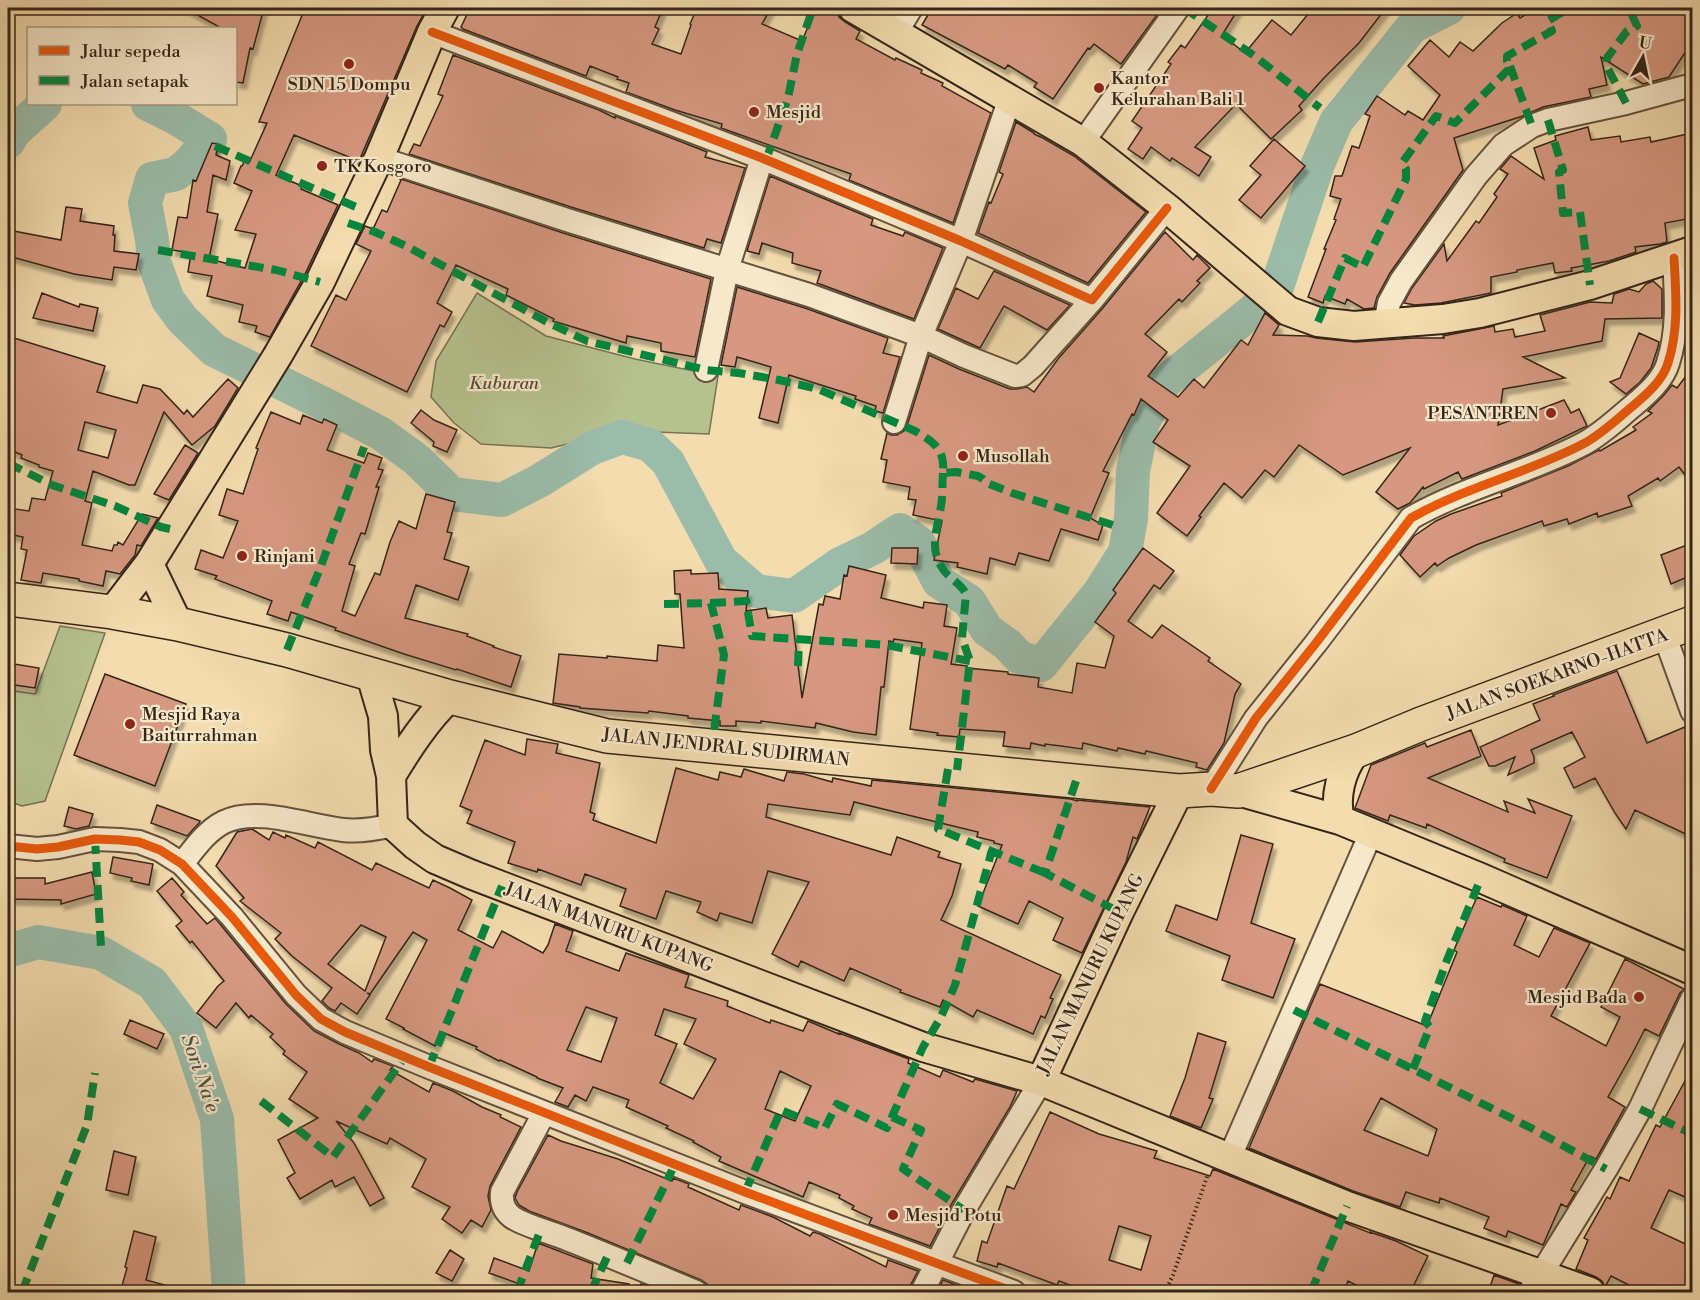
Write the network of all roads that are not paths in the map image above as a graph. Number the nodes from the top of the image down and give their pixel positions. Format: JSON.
{"nodes":[{"id":1,"x":445,"y":8,"type":"edge"},
{"id":2,"x":854,"y":8,"type":"edge"},
{"id":3,"x":911,"y":8,"type":"edge"},
{"id":4,"x":1178,"y":8,"type":"edge"},
{"id":5,"x":432,"y":32,"type":"junction"},
{"id":6,"x":896,"y":33,"type":"junction"},
{"id":7,"x":1692,"y":85,"type":"edge"},
{"id":8,"x":1010,"y":98,"type":"junction"},
{"id":9,"x":1083,"y":142,"type":"junction"},
{"id":10,"x":379,"y":158,"type":"junction"},
{"id":11,"x":762,"y":159,"type":"junction"},
{"id":12,"x":1167,"y":208,"type":"junction"},
{"id":13,"x":961,"y":241,"type":"junction"},
{"id":14,"x":1683,"y":255,"type":"edge"},
{"id":15,"x":727,"y":270,"type":"junction"},
{"id":16,"x":1092,"y":300,"type":"junction"},
{"id":17,"x":1385,"y":324,"type":"junction"},
{"id":18,"x":921,"y":336,"type":"junction"},
{"id":19,"x":706,"y":370,"type":"dead end"},
{"id":20,"x":894,"y":422,"type":"dead end"},
{"id":21,"x":149,"y":564,"type":"junction"},
{"id":22,"x":8,"y":599,"type":"edge"},
{"id":23,"x":112,"y":612,"type":"junction"},
{"id":24,"x":178,"y":624,"type":"junction"},
{"id":25,"x":1678,"y":629,"type":"edge"},
{"id":26,"x":371,"y":675,"type":"junction"},
{"id":27,"x":450,"y":697,"type":"junction"},
{"id":28,"x":1692,"y":711,"type":"edge"},
{"id":29,"x":1356,"y":751,"type":"junction"},
{"id":30,"x":391,"y":776,"type":"junction"},
{"id":31,"x":1224,"y":790,"type":"junction"},
{"id":32,"x":1179,"y":791,"type":"junction"},
{"id":33,"x":1340,"y":820,"type":"junction"},
{"id":34,"x":393,"y":825,"type":"junction"},
{"id":35,"x":1371,"y":833,"type":"junction"},
{"id":36,"x":8,"y":846,"type":"edge"},
{"id":37,"x":182,"y":864,"type":"junction"},
{"id":38,"x":1692,"y":970,"type":"edge"},
{"id":39,"x":1692,"y":999,"type":"edge"},
{"id":40,"x":1041,"y":1082,"type":"junction"},
{"id":41,"x":544,"y":1113,"type":"junction"},
{"id":42,"x":1222,"y":1156,"type":"junction"},
{"id":43,"x":938,"y":1264,"type":"junction"},
{"id":44,"x":1535,"y":1283,"type":"edge"},
{"id":45,"x":696,"y":1293,"type":"edge"},
{"id":46,"x":922,"y":1293,"type":"edge"},
{"id":47,"x":1014,"y":1293,"type":"edge"},
{"id":48,"x":1590,"y":1293,"type":"edge"}],
"edges":[{"from":1,"to":5,"type":"main road"},
{"from":2,"to":6,"type":"main road"},
{"from":3,"to":6,"type":"street"},
{"from":4,"to":9,"type":"street"},
{"from":5,"to":10,"type":"main road"},
{"from":5,"to":11,"type":"street"},
{"from":6,"to":8,"type":"main road"},
{"from":7,"to":17,"type":"street"},
{"from":8,"to":9,"type":"main road"},
{"from":8,"to":13,"type":"street"},
{"from":9,"to":12,"type":"main road"},
{"from":10,"to":15,"type":"street"},
{"from":10,"to":21,"type":"main road"},
{"from":11,"to":13,"type":"street"},
{"from":11,"to":15,"type":"street"},
{"from":12,"to":16,"type":"street"},
{"from":12,"to":17,"type":"main road"},
{"from":13,"to":16,"type":"street"},
{"from":13,"to":18,"type":"street"},
{"from":14,"to":17,"type":"main road"},
{"from":14,"to":31,"type":"street"},
{"from":15,"to":18,"type":"street"},
{"from":15,"to":19,"type":"street"},
{"from":16,"to":18,"type":"street"},
{"from":18,"to":20,"type":"street"},
{"from":21,"to":23,"type":"main road"},
{"from":21,"to":24,"type":"main road"},
{"from":22,"to":23,"type":"highway","name":"JALAN JENDRAL SUDIRMAN"},
{"from":23,"to":24,"type":"highway","name":"JALAN JENDRAL SUDIRMAN"},
{"from":24,"to":26,"type":"highway","name":"JALAN JENDRAL SUDIRMAN"},
{"from":25,"to":28,"type":"street"},
{"from":25,"to":29,"type":"highway","name":"JALAN SOEKARNO-HATTA"},
{"from":26,"to":27,"type":"highway","name":"JALAN JENDRAL SUDIRMAN"},
{"from":26,"to":30,"type":"main road"},
{"from":27,"to":30,"type":"main road"},
{"from":27,"to":32,"type":"highway","name":"JALAN JENDRAL SUDIRMAN"},
{"from":29,"to":31,"type":"highway"},
{"from":29,"to":33,"type":"main road"},
{"from":30,"to":34,"type":"main road"},
{"from":31,"to":32,"type":"highway"},
{"from":31,"to":33,"type":"main road"},
{"from":32,"to":40,"type":"main road","name":"JALAN MANURU KUPANG"},
{"from":33,"to":35,"type":"main road"},
{"from":34,"to":37,"type":"street"},
{"from":34,"to":40,"type":"main road","name":"JALAN MANURU KUPANG"},
{"from":35,"to":38,"type":"main road"},
{"from":35,"to":42,"type":"street"},
{"from":36,"to":37,"type":"street"},
{"from":37,"to":41,"type":"street"},
{"from":39,"to":44,"type":"street"},
{"from":40,"to":42,"type":"main road"},
{"from":40,"to":43,"type":"street"},
{"from":41,"to":43,"type":"street"},
{"from":41,"to":45,"type":"street"},
{"from":42,"to":44,"type":"main road"},
{"from":43,"to":46,"type":"street"},
{"from":43,"to":47,"type":"street"},
{"from":44,"to":48,"type":"main road"}]}
